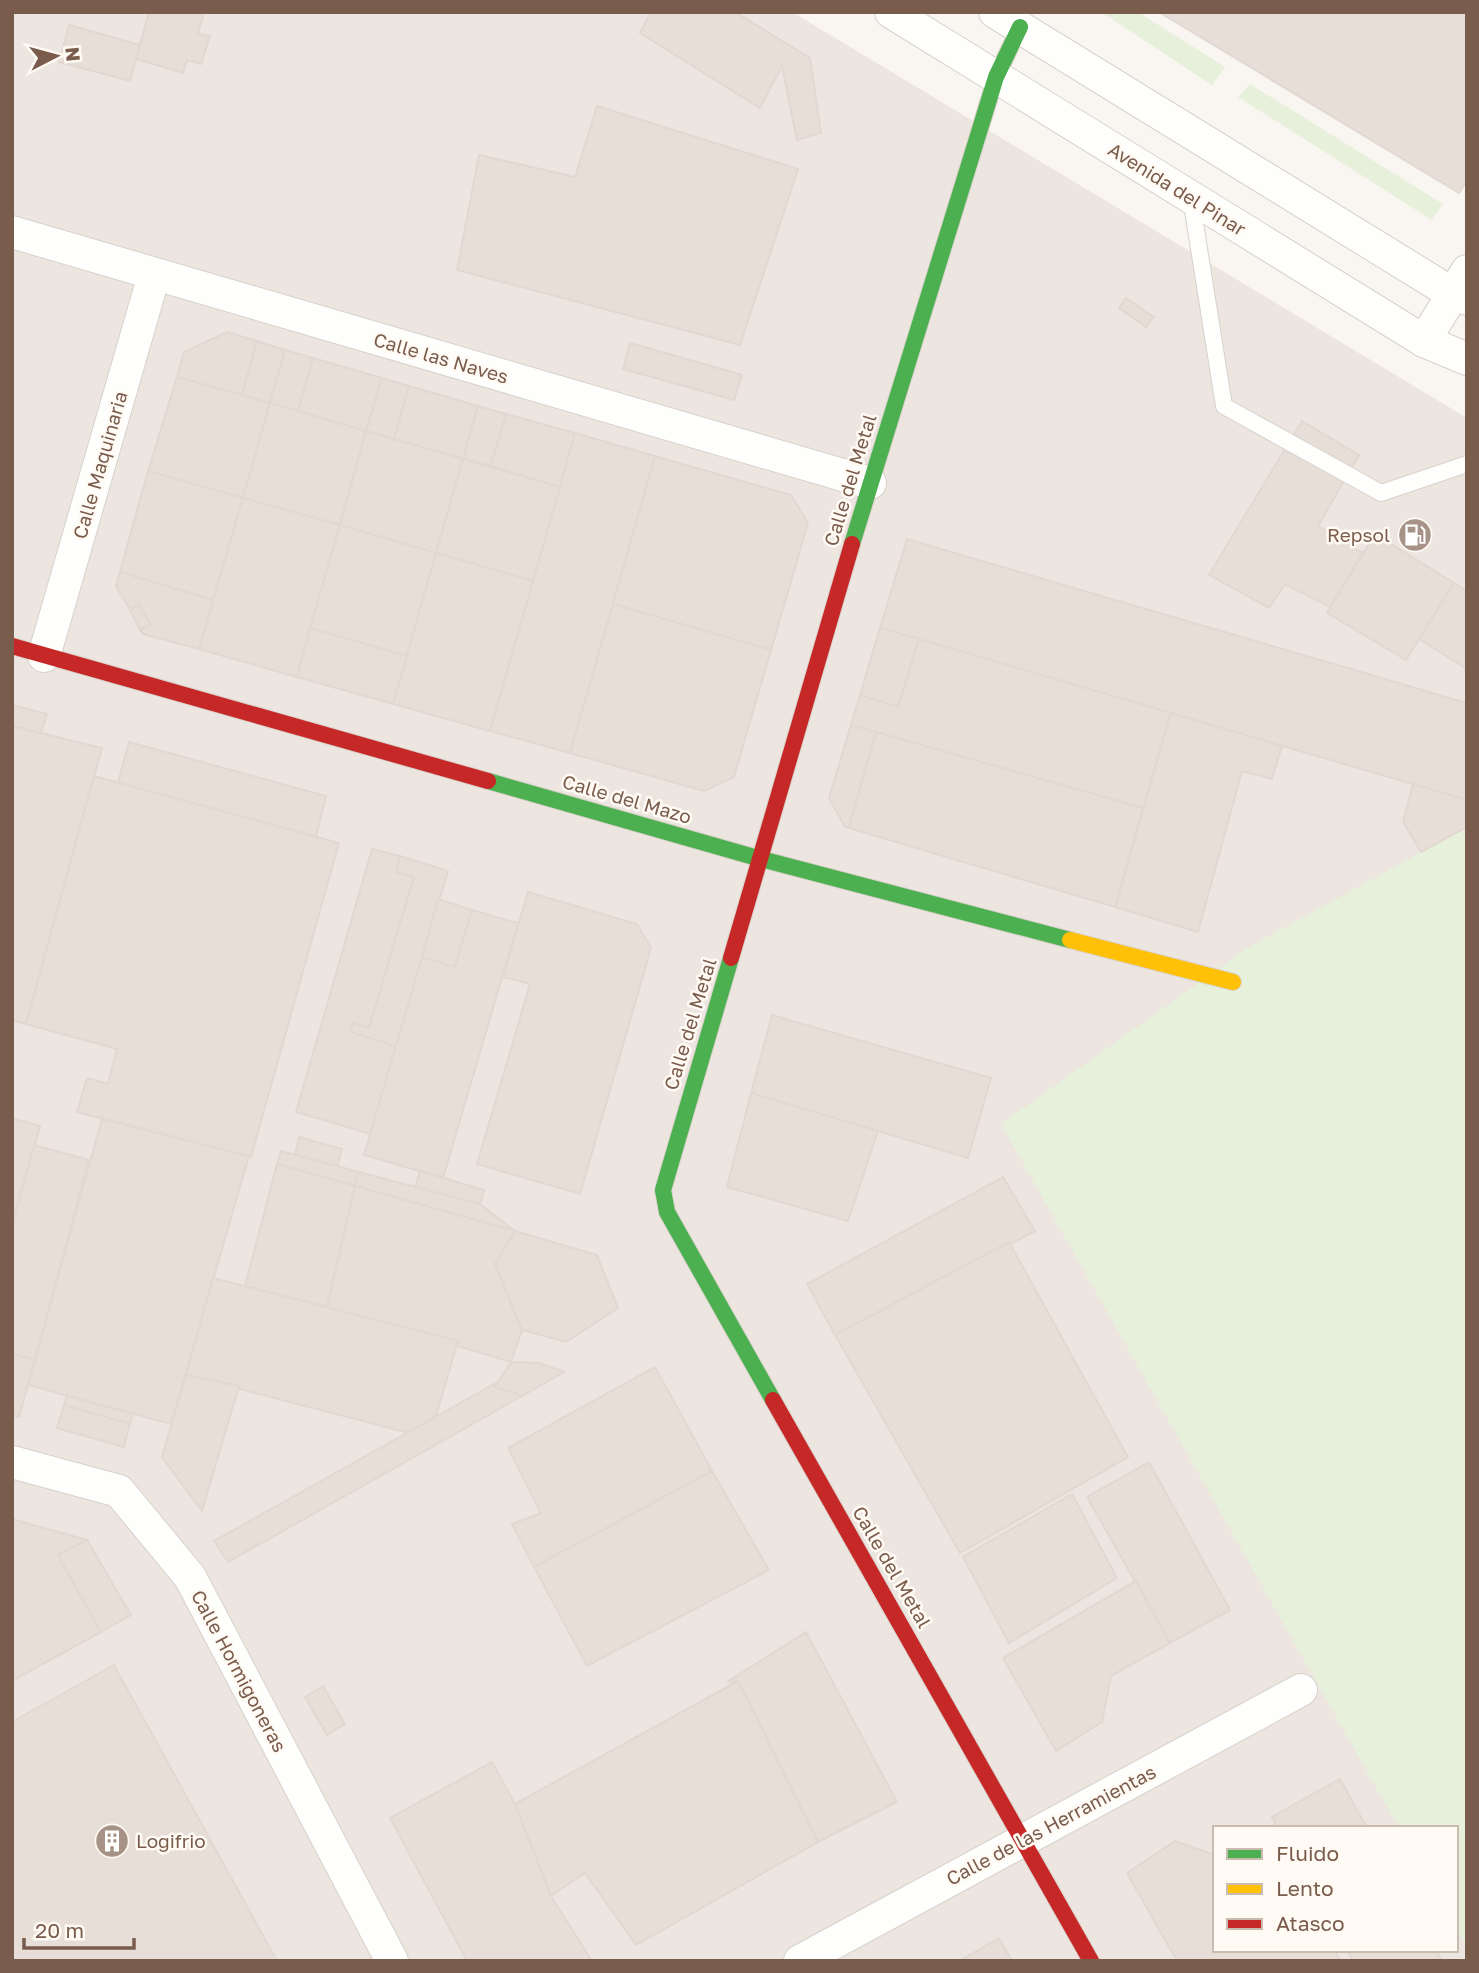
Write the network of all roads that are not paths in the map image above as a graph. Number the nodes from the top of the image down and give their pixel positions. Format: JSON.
{"nodes":[{"id":1,"x":891,"y":12,"type":"edge"},
{"id":2,"x":1007,"y":20,"type":"edge"},
{"id":3,"x":996,"y":77,"type":"junction"},
{"id":4,"x":1191,"y":198,"type":"junction"},
{"id":5,"x":12,"y":232,"type":"edge"},
{"id":6,"x":154,"y":275,"type":"junction"},
{"id":7,"x":1462,"y":288,"type":"edge"},
{"id":8,"x":1424,"y":341,"type":"junction"},
{"id":9,"x":1467,"y":359,"type":"edge"},
{"id":10,"x":1467,"y":464,"type":"edge"},
{"id":11,"x":870,"y":482,"type":"junction"},
{"id":12,"x":12,"y":646,"type":"edge"},
{"id":13,"x":44,"y":656,"type":"junction"},
{"id":14,"x":761,"y":859,"type":"junction"},
{"id":15,"x":1233,"y":982,"type":"dead end"},
{"id":16,"x":12,"y":1462,"type":"edge"},
{"id":17,"x":1301,"y":1690,"type":"dead end"},
{"id":18,"x":1022,"y":1840,"type":"junction"},
{"id":19,"x":393,"y":1961,"type":"edge"},
{"id":20,"x":800,"y":1961,"type":"edge"},
{"id":21,"x":1091,"y":1961,"type":"edge"}],
"edges":[{"from":1,"to":3,"type":"street","name":"Avenida del Pinar"},
{"from":2,"to":3,"type":"street","name":"Calle del Metal"},
{"from":2,"to":7,"type":"street"},
{"from":3,"to":4,"type":"street","name":"Avenida del Pinar"},
{"from":3,"to":11,"type":"street","name":"Calle del Metal"},
{"from":4,"to":8,"type":"street","name":"Avenida del Pinar"},
{"from":4,"to":10,"type":"lane"},
{"from":5,"to":6,"type":"street","name":"Calle las Naves"},
{"from":6,"to":11,"type":"street","name":"Calle las Naves"},
{"from":6,"to":13,"type":"street","name":"Calle Maquinaria"},
{"from":7,"to":8,"type":"street"},
{"from":8,"to":9,"type":"street","name":"Avenida del Pinar"},
{"from":11,"to":14,"type":"street","name":"Calle del Metal"},
{"from":12,"to":13,"type":"street","name":"Calle del Mazo"},
{"from":13,"to":14,"type":"street","name":"Calle del Mazo"},
{"from":14,"to":15,"type":"street","name":"Calle del Mazo"},
{"from":14,"to":18,"type":"street","name":"Calle del Metal"},
{"from":16,"to":19,"type":"street","name":"Calle Hormigoneras"},
{"from":17,"to":18,"type":"street","name":"Calle de las Herramientas"},
{"from":18,"to":20,"type":"street","name":"Calle de las Herramientas"},
{"from":18,"to":21,"type":"street","name":"Calle del Metal"}]}
